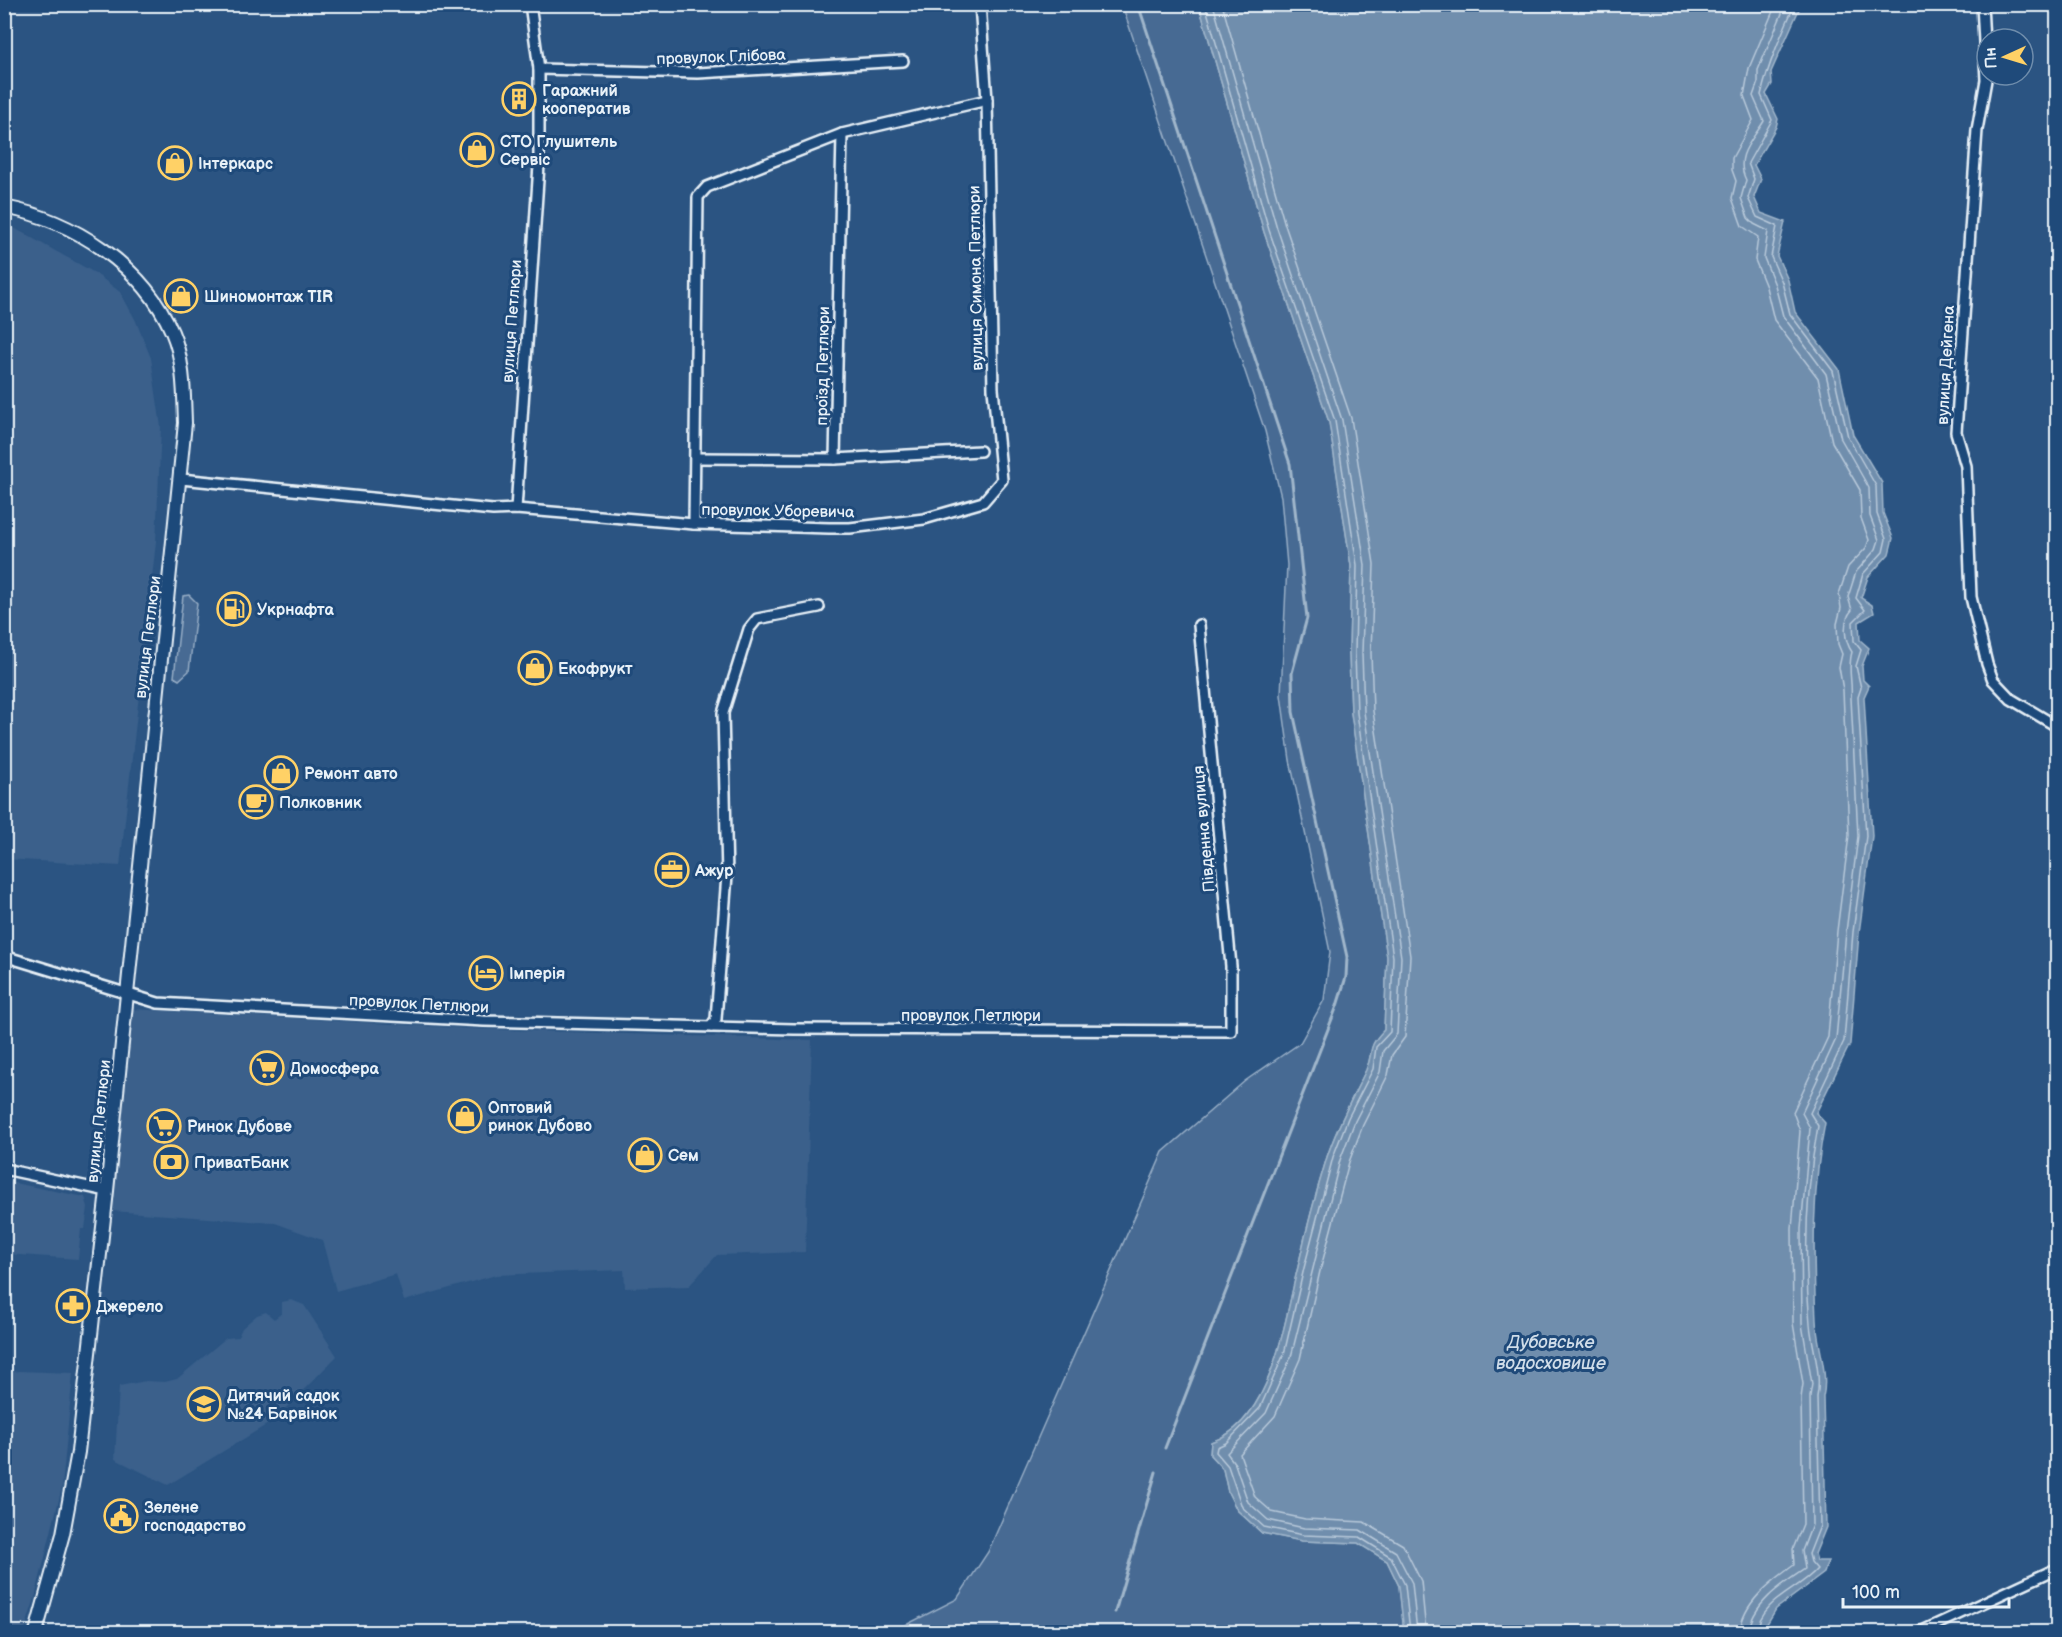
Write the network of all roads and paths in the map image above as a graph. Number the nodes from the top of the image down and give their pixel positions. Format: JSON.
{"nodes":[{"id":1,"x":530,"y":4,"type":"edge"},
{"id":2,"x":980,"y":4,"type":"edge"},
{"id":3,"x":1982,"y":4,"type":"edge"},
{"id":4,"x":903,"y":61,"type":"dead end"},
{"id":5,"x":539,"y":69,"type":"junction"},
{"id":6,"x":987,"y":100,"type":"junction"},
{"id":7,"x":842,"y":134,"type":"junction"},
{"id":8,"x":4,"y":207,"type":"edge"},
{"id":9,"x":980,"y":451,"type":"dead end"},
{"id":10,"x":1000,"y":455,"type":"joint"},
{"id":11,"x":696,"y":458,"type":"junction"},
{"id":12,"x":835,"y":459,"type":"junction"},
{"id":13,"x":181,"y":479,"type":"junction"},
{"id":14,"x":516,"y":508,"type":"junction"},
{"id":15,"x":694,"y":524,"type":"junction"},
{"id":16,"x":819,"y":607,"type":"dead end"},
{"id":17,"x":1199,"y":625,"type":"dead end"},
{"id":18,"x":2058,"y":727,"type":"edge"},
{"id":19,"x":4,"y":956,"type":"edge"},
{"id":20,"x":127,"y":992,"type":"junction"},
{"id":21,"x":711,"y":1027,"type":"junction"},
{"id":22,"x":1231,"y":1031,"type":"joint"},
{"id":23,"x":4,"y":1169,"type":"edge"},
{"id":24,"x":107,"y":1191,"type":"junction"},
{"id":25,"x":2058,"y":1568,"type":"edge"},
{"id":26,"x":36,"y":1632,"type":"edge"},
{"id":27,"x":1920,"y":1632,"type":"edge"}],
"edges":[{"from":1,"to":5,"type":"street","name":"вулиця Петлюри"},
{"from":2,"to":6,"type":"street","name":"вулиця Симона Петлюри"},
{"from":3,"to":18,"type":"street","name":"вулиця Дейгена"},
{"from":4,"to":5,"type":"street","name":"провулок Глібова"},
{"from":5,"to":14,"type":"street","name":"вулиця Петлюри"},
{"from":6,"to":7,"type":"street"},
{"from":6,"to":10,"type":"street","name":"вулиця Симона Петлюри"},
{"from":7,"to":11,"type":"street"},
{"from":7,"to":12,"type":"street","name":"проїзд Петлюри"},
{"from":8,"to":13,"type":"main road","name":"вулиця Петлюри"},
{"from":9,"to":12,"type":"street"},
{"from":10,"to":15,"type":"street","name":"провулок Уборевича"},
{"from":11,"to":12,"type":"street"},
{"from":11,"to":15,"type":"street"},
{"from":13,"to":14,"type":"street"},
{"from":13,"to":20,"type":"main road","name":"вулиця Петлюри"},
{"from":14,"to":15,"type":"street","name":"провулок Уборевича"},
{"from":16,"to":21,"type":"street"},
{"from":17,"to":22,"type":"street","name":"Південна вулиця"},
{"from":19,"to":20,"type":"street","name":"провулок Петлюри"},
{"from":20,"to":21,"type":"street","name":"провулок Петлюри"},
{"from":20,"to":24,"type":"main road","name":"вулиця Петлюри"},
{"from":21,"to":22,"type":"street","name":"провулок Петлюри"},
{"from":23,"to":24,"type":"street"},
{"from":24,"to":26,"type":"main road","name":"вулиця Петлюри"},
{"from":25,"to":27,"type":"street"}]}
